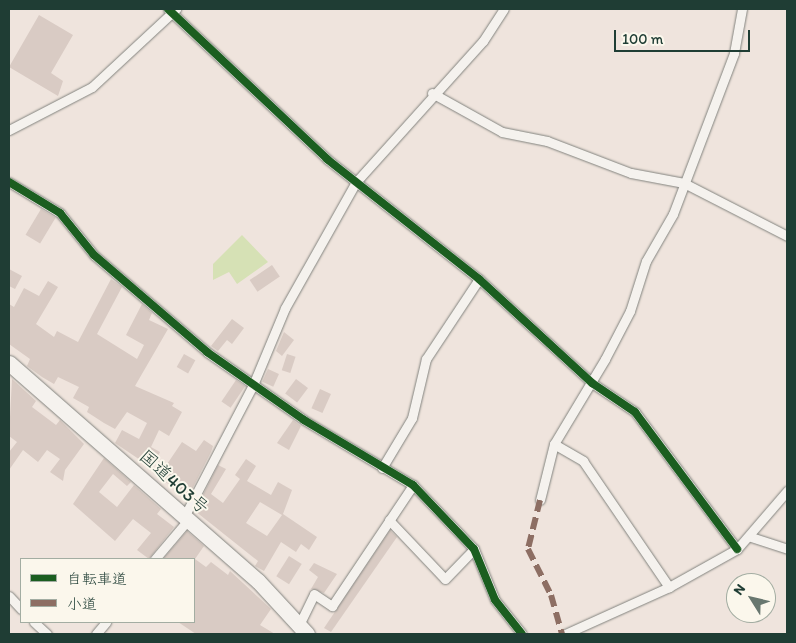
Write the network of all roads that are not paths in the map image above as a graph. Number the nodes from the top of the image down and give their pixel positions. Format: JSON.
{"nodes":[{"id":1,"x":504,"y":9,"type":"edge"},
{"id":2,"x":742,"y":9,"type":"edge"},
{"id":3,"x":173,"y":10,"type":"edge"},
{"id":4,"x":432,"y":93,"type":"junction"},
{"id":5,"x":9,"y":130,"type":"edge"},
{"id":6,"x":9,"y":182,"type":"edge"},
{"id":7,"x":356,"y":182,"type":"junction"},
{"id":8,"x":684,"y":182,"type":"junction"},
{"id":9,"x":787,"y":236,"type":"edge"},
{"id":10,"x":479,"y":279,"type":"junction"},
{"id":11,"x":9,"y":363,"type":"edge"},
{"id":12,"x":592,"y":383,"type":"junction"},
{"id":13,"x":253,"y":385,"type":"junction"},
{"id":14,"x":554,"y":444,"type":"junction"},
{"id":15,"x":382,"y":468,"type":"junction"},
{"id":16,"x":412,"y":485,"type":"junction"},
{"id":17,"x":787,"y":491,"type":"edge"},
{"id":18,"x":540,"y":500,"type":"dead end"},
{"id":19,"x":186,"y":518,"type":"junction"},
{"id":20,"x":389,"y":520,"type":"junction"},
{"id":21,"x":751,"y":537,"type":"junction"},
{"id":22,"x":737,"y":548,"type":"junction"},
{"id":23,"x":474,"y":549,"type":"junction"},
{"id":24,"x":787,"y":549,"type":"edge"},
{"id":25,"x":156,"y":558,"type":"edge"},
{"id":26,"x":669,"y":587,"type":"junction"},
{"id":27,"x":9,"y":596,"type":"edge"},
{"id":28,"x":20,"y":608,"type":"edge"},
{"id":29,"x":35,"y":623,"type":"edge"},
{"id":30,"x":105,"y":623,"type":"edge"},
{"id":31,"x":303,"y":630,"type":"edge"},
{"id":32,"x":47,"y":634,"type":"edge"},
{"id":33,"x":96,"y":634,"type":"edge"},
{"id":34,"x":522,"y":634,"type":"edge"},
{"id":35,"x":565,"y":634,"type":"edge"}],
"edges":[{"from":1,"to":4,"type":"street"},
{"from":2,"to":8,"type":"street"},
{"from":3,"to":5,"type":"street"},
{"from":3,"to":7,"type":"street"},
{"from":4,"to":7,"type":"street"},
{"from":4,"to":8,"type":"street"},
{"from":6,"to":13,"type":"street"},
{"from":7,"to":10,"type":"street"},
{"from":7,"to":13,"type":"street"},
{"from":8,"to":9,"type":"street"},
{"from":8,"to":12,"type":"street"},
{"from":10,"to":12,"type":"street"},
{"from":10,"to":15,"type":"street"},
{"from":11,"to":19,"type":"highway","name":"国道403号"},
{"from":12,"to":14,"type":"street"},
{"from":12,"to":22,"type":"street"},
{"from":13,"to":15,"type":"street"},
{"from":13,"to":19,"type":"street"},
{"from":14,"to":18,"type":"street"},
{"from":14,"to":26,"type":"street"},
{"from":15,"to":16,"type":"street"},
{"from":16,"to":20,"type":"street"},
{"from":16,"to":23,"type":"street"},
{"from":17,"to":21,"type":"street"},
{"from":19,"to":25,"type":"street"},
{"from":19,"to":31,"type":"highway","name":"国道403号"},
{"from":20,"to":23,"type":"street"},
{"from":20,"to":31,"type":"street"},
{"from":21,"to":22,"type":"street"},
{"from":21,"to":24,"type":"street"},
{"from":22,"to":26,"type":"street"},
{"from":23,"to":34,"type":"street"},
{"from":26,"to":35,"type":"street"},
{"from":27,"to":28,"type":"street"},
{"from":29,"to":32,"type":"street"},
{"from":30,"to":33,"type":"street"}]}
